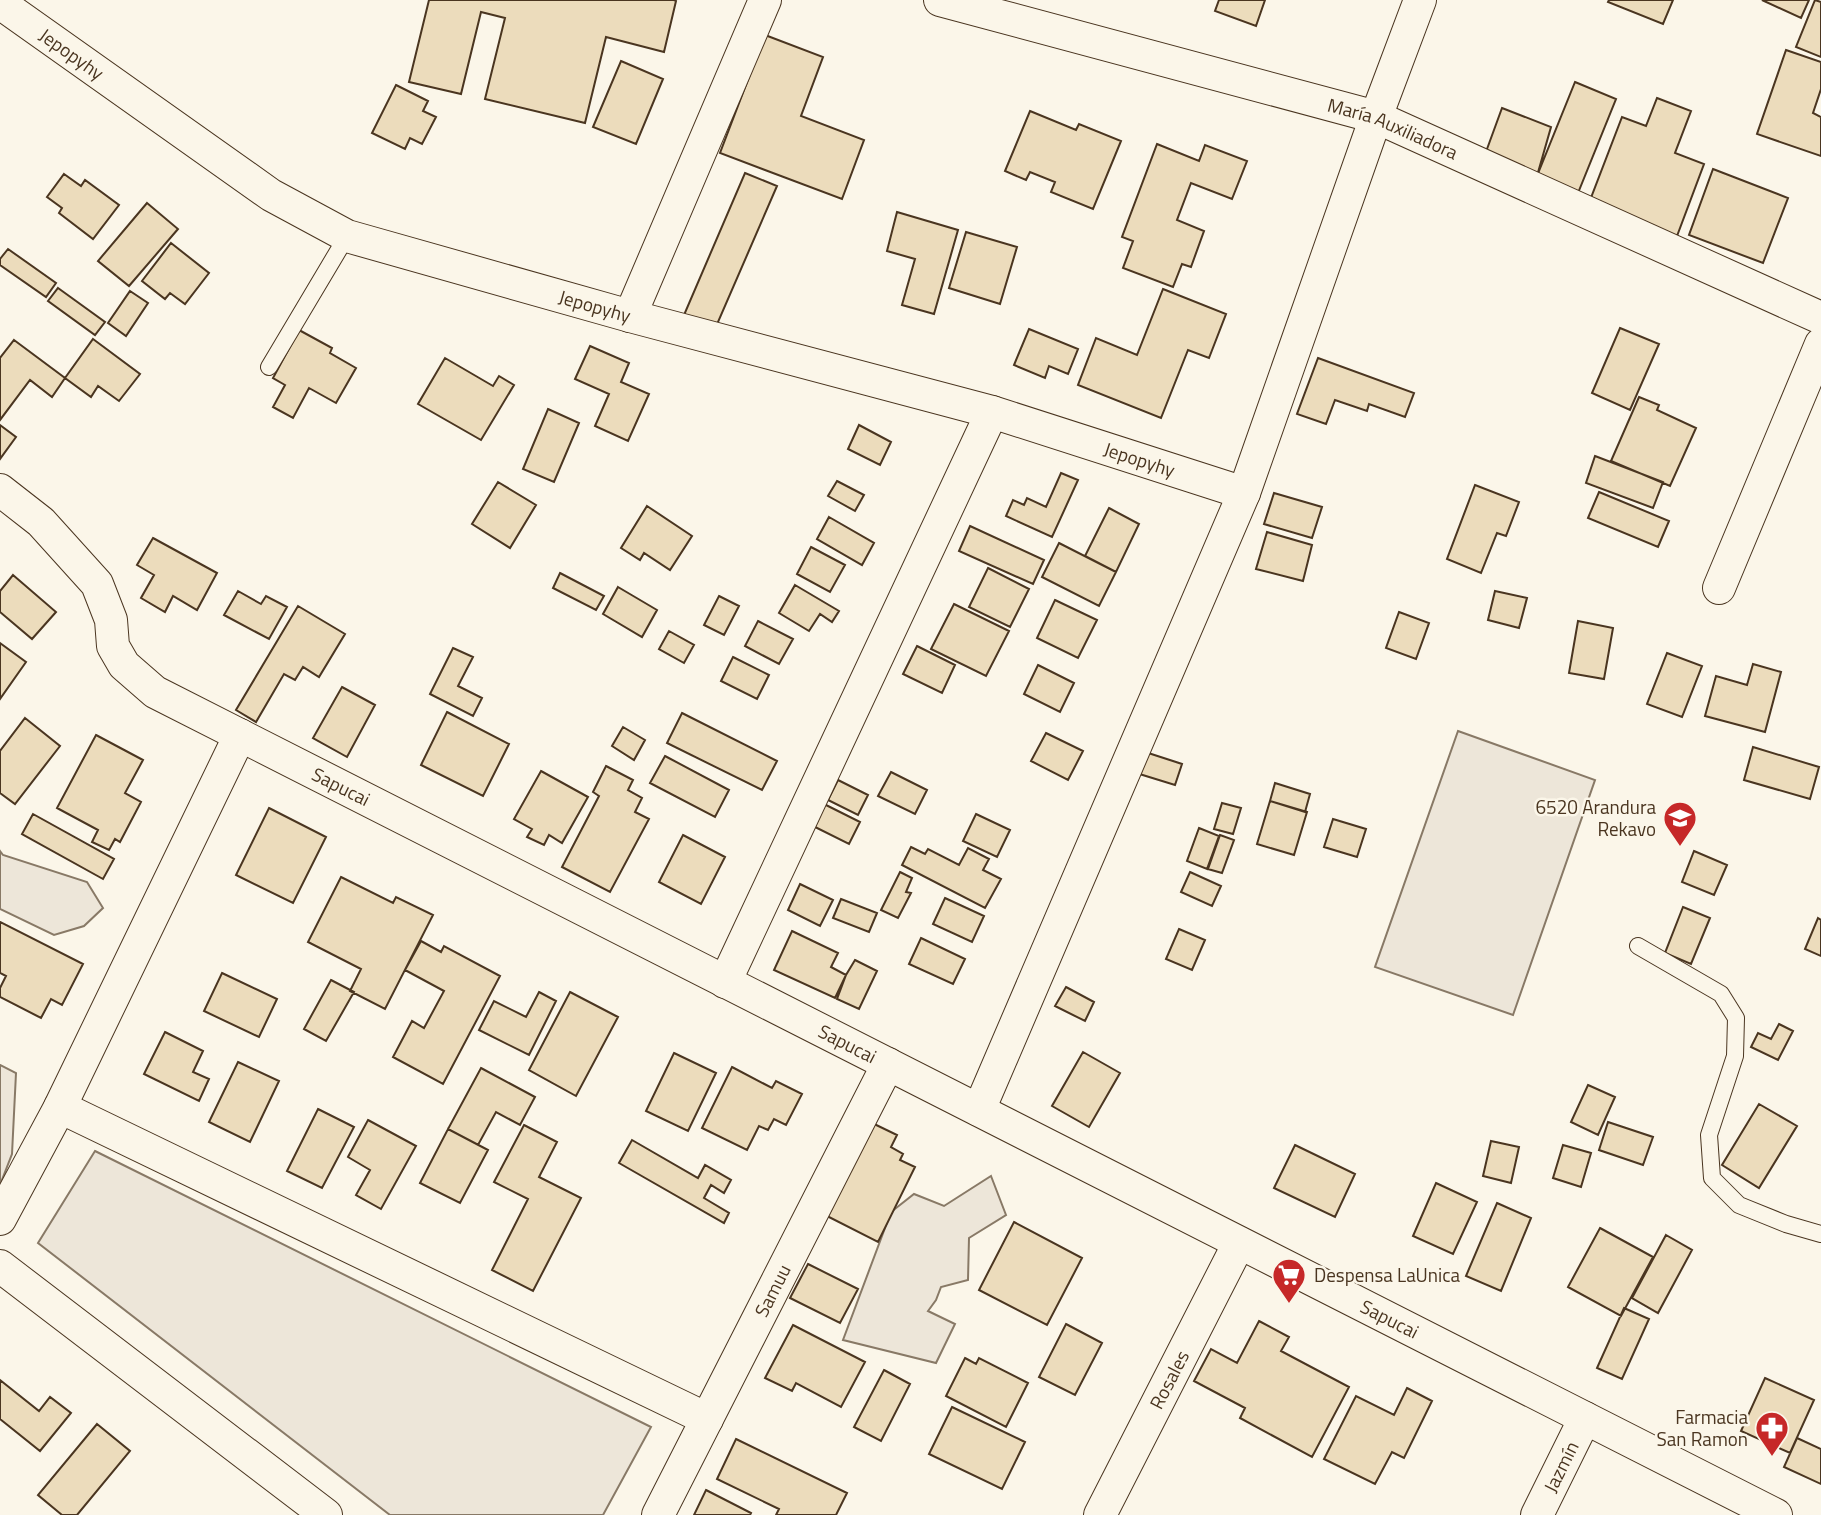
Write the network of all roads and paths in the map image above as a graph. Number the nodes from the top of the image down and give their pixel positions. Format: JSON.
{"nodes":[{"id":1,"x":765,"y":0,"type":"edge"},
{"id":2,"x":940,"y":0,"type":"edge"},
{"id":3,"x":1420,"y":0,"type":"edge"},
{"id":4,"x":0,"y":3,"type":"edge"},
{"id":5,"x":1376,"y":117,"type":"junction"},
{"id":6,"x":347,"y":236,"type":"junction"},
{"id":7,"x":630,"y":316,"type":"junction"},
{"id":8,"x":1821,"y":318,"type":"edge"},
{"id":9,"x":1821,"y":344,"type":"edge"},
{"id":10,"x":269,"y":367,"type":"dead end"},
{"id":11,"x":992,"y":412,"type":"junction"},
{"id":12,"x":0,"y":489,"type":"edge"},
{"id":13,"x":1244,"y":493,"type":"junction"},
{"id":14,"x":1719,"y":588,"type":"dead end"},
{"id":15,"x":240,"y":735,"type":"junction"},
{"id":16,"x":1637,"y":946,"type":"dead end"},
{"id":17,"x":725,"y":982,"type":"junction"},
{"id":18,"x":888,"y":1064,"type":"junction"},
{"id":19,"x":60,"y":1107,"type":"junction"},
{"id":20,"x":979,"y":1110,"type":"junction"},
{"id":21,"x":0,"y":1219,"type":"edge"},
{"id":22,"x":1821,"y":1234,"type":"edge"},
{"id":23,"x":1239,"y":1243,"type":"junction"},
{"id":24,"x":0,"y":1266,"type":"edge"},
{"id":25,"x":1585,"y":1418,"type":"junction"},
{"id":26,"x":707,"y":1419,"type":"junction"},
{"id":27,"x":326,"y":1515,"type":"edge"},
{"id":28,"x":657,"y":1515,"type":"edge"},
{"id":29,"x":1100,"y":1515,"type":"edge"},
{"id":30,"x":1537,"y":1515,"type":"edge"},
{"id":31,"x":1776,"y":1515,"type":"edge"}],
"edges":[{"from":1,"to":7,"type":"street"},
{"from":2,"to":5,"type":"street","name":"María Auxiliadora"},
{"from":3,"to":5,"type":"street"},
{"from":4,"to":6,"type":"street","name":"Jepopyhy"},
{"from":5,"to":8,"type":"street","name":"María Auxiliadora"},
{"from":5,"to":13,"type":"street"},
{"from":6,"to":7,"type":"street","name":"Jepopyhy"},
{"from":6,"to":10,"type":"lane"},
{"from":7,"to":11,"type":"street","name":"Jepopyhy"},
{"from":9,"to":14,"type":"street"},
{"from":11,"to":13,"type":"street","name":"Jepopyhy"},
{"from":11,"to":17,"type":"street"},
{"from":12,"to":15,"type":"street","name":"Sapucai"},
{"from":13,"to":20,"type":"street"},
{"from":15,"to":17,"type":"street","name":"Sapucai"},
{"from":15,"to":19,"type":"street"},
{"from":16,"to":22,"type":"lane"},
{"from":17,"to":18,"type":"street","name":"Sapucai"},
{"from":18,"to":20,"type":"street","name":"Sapucai"},
{"from":18,"to":26,"type":"street","name":"Samuu"},
{"from":19,"to":21,"type":"street"},
{"from":19,"to":26,"type":"street"},
{"from":20,"to":23,"type":"street","name":"Sapucai"},
{"from":23,"to":25,"type":"street","name":"Sapucai"},
{"from":23,"to":29,"type":"street","name":"Rosales"},
{"from":24,"to":27,"type":"street"},
{"from":25,"to":30,"type":"street","name":"Jazmín"},
{"from":25,"to":31,"type":"street","name":"Sapucai"},
{"from":26,"to":28,"type":"street","name":"Samuu"}]}
